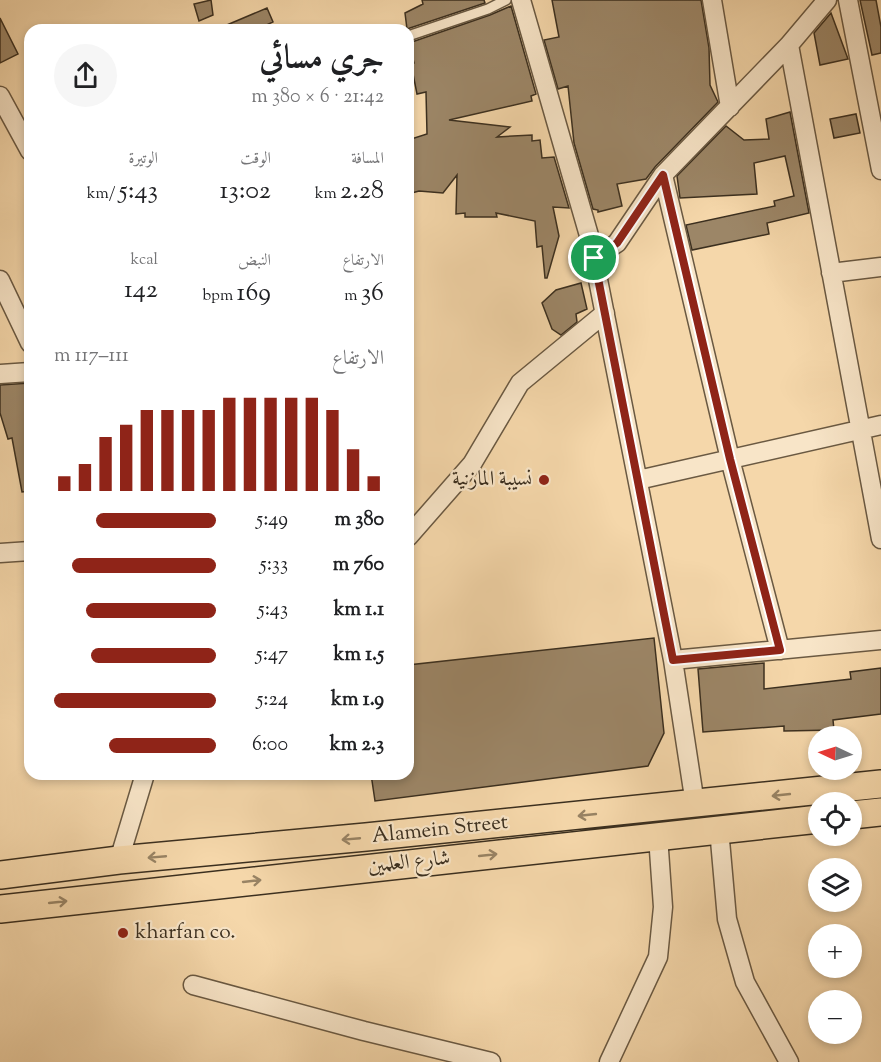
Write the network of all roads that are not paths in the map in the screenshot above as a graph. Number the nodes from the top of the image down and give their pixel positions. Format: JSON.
{"nodes":[{"id":1,"x":506,"y":0,"type":"edge"},
{"id":2,"x":521,"y":0,"type":"edge"},
{"id":3,"x":712,"y":0,"type":"edge"},
{"id":4,"x":827,"y":0,"type":"edge"},
{"id":5,"x":848,"y":0,"type":"edge"},
{"id":6,"x":414,"y":34,"type":"edge"},
{"id":7,"x":789,"y":45,"type":"junction"},
{"id":8,"x":0,"y":96,"type":"edge"},
{"id":9,"x":730,"y":107,"type":"junction"},
{"id":10,"x":24,"y":140,"type":"edge"},
{"id":11,"x":879,"y":149,"type":"edge"},
{"id":12,"x":881,"y":170,"type":"edge"},
{"id":13,"x":663,"y":175,"type":"junction"},
{"id":14,"x":594,"y":258,"type":"junction"},
{"id":15,"x":881,"y":267,"type":"edge"},
{"id":16,"x":831,"y":273,"type":"junction"},
{"id":17,"x":0,"y":280,"type":"edge"},
{"id":18,"x":605,"y":313,"type":"junction"},
{"id":19,"x":24,"y":330,"type":"edge"},
{"id":20,"x":24,"y":372,"type":"edge"},
{"id":21,"x":0,"y":374,"type":"edge"},
{"id":22,"x":881,"y":425,"type":"edge"},
{"id":23,"x":861,"y":429,"type":"junction"},
{"id":24,"x":730,"y":459,"type":"junction"},
{"id":25,"x":638,"y":480,"type":"junction"},
{"id":26,"x":414,"y":530,"type":"edge"},
{"id":27,"x":881,"y":539,"type":"edge"},
{"id":28,"x":24,"y":551,"type":"edge"},
{"id":29,"x":0,"y":553,"type":"edge"},
{"id":30,"x":880,"y":638,"type":"edge"},
{"id":31,"x":780,"y":650,"type":"junction"},
{"id":32,"x":673,"y":660,"type":"junction"},
{"id":33,"x":143,"y":780,"type":"edge"},
{"id":34,"x":881,"y":784,"type":"edge"},
{"id":35,"x":695,"y":804,"type":"junction"},
{"id":36,"x":881,"y":812,"type":"edge"},
{"id":37,"x":862,"y":814,"type":"edge"},
{"id":38,"x":808,"y":820,"type":"edge"},
{"id":39,"x":719,"y":829,"type":"junction"},
{"id":40,"x":658,"y":836,"type":"junction"},
{"id":41,"x":118,"y":860,"type":"junction"},
{"id":42,"x":0,"y":876,"type":"edge"},
{"id":43,"x":0,"y":909,"type":"edge"},
{"id":44,"x":194,"y":985,"type":"dead end"},
{"id":45,"x":491,"y":1062,"type":"edge"},
{"id":46,"x":609,"y":1062,"type":"edge"},
{"id":47,"x":789,"y":1062,"type":"edge"}],
"edges":[{"from":1,"to":6,"type":"lane"},
{"from":2,"to":14,"type":"street"},
{"from":3,"to":9,"type":"street"},
{"from":4,"to":7,"type":"street"},
{"from":5,"to":11,"type":"street"},
{"from":7,"to":9,"type":"street"},
{"from":7,"to":16,"type":"street"},
{"from":8,"to":10,"type":"street"},
{"from":9,"to":13,"type":"street"},
{"from":11,"to":12,"type":"street"},
{"from":13,"to":14,"type":"street"},
{"from":13,"to":24,"type":"street"},
{"from":14,"to":18,"type":"street"},
{"from":15,"to":16,"type":"street"},
{"from":16,"to":23,"type":"street"},
{"from":17,"to":19,"type":"street"},
{"from":18,"to":25,"type":"street"},
{"from":18,"to":26,"type":"street"},
{"from":20,"to":21,"type":"street"},
{"from":22,"to":23,"type":"street"},
{"from":23,"to":24,"type":"street"},
{"from":23,"to":27,"type":"street"},
{"from":24,"to":25,"type":"street"},
{"from":24,"to":31,"type":"street"},
{"from":25,"to":32,"type":"street"},
{"from":28,"to":29,"type":"street"},
{"from":30,"to":31,"type":"street"},
{"from":31,"to":32,"type":"street"},
{"from":32,"to":35,"type":"street"},
{"from":33,"to":41,"type":"street"},
{"from":34,"to":35,"type":"main road","name":"Alamein Street","one_way":true},
{"from":35,"to":41,"type":"main road","name":"Alamein Street","one_way":true},
{"from":36,"to":37,"type":"main road"},
{"from":38,"to":39,"type":"main road","name":"شارع العلمين"},
{"from":39,"to":40,"type":"main road","name":"شارع العلمين"},
{"from":39,"to":47,"type":"street"},
{"from":43,"to":40,"type":"main road","name":"شارع العلمين","one_way":true},
{"from":40,"to":46,"type":"street"},
{"from":41,"to":42,"type":"main road","name":"Alamein Street"},
{"from":44,"to":45,"type":"street"}]}
